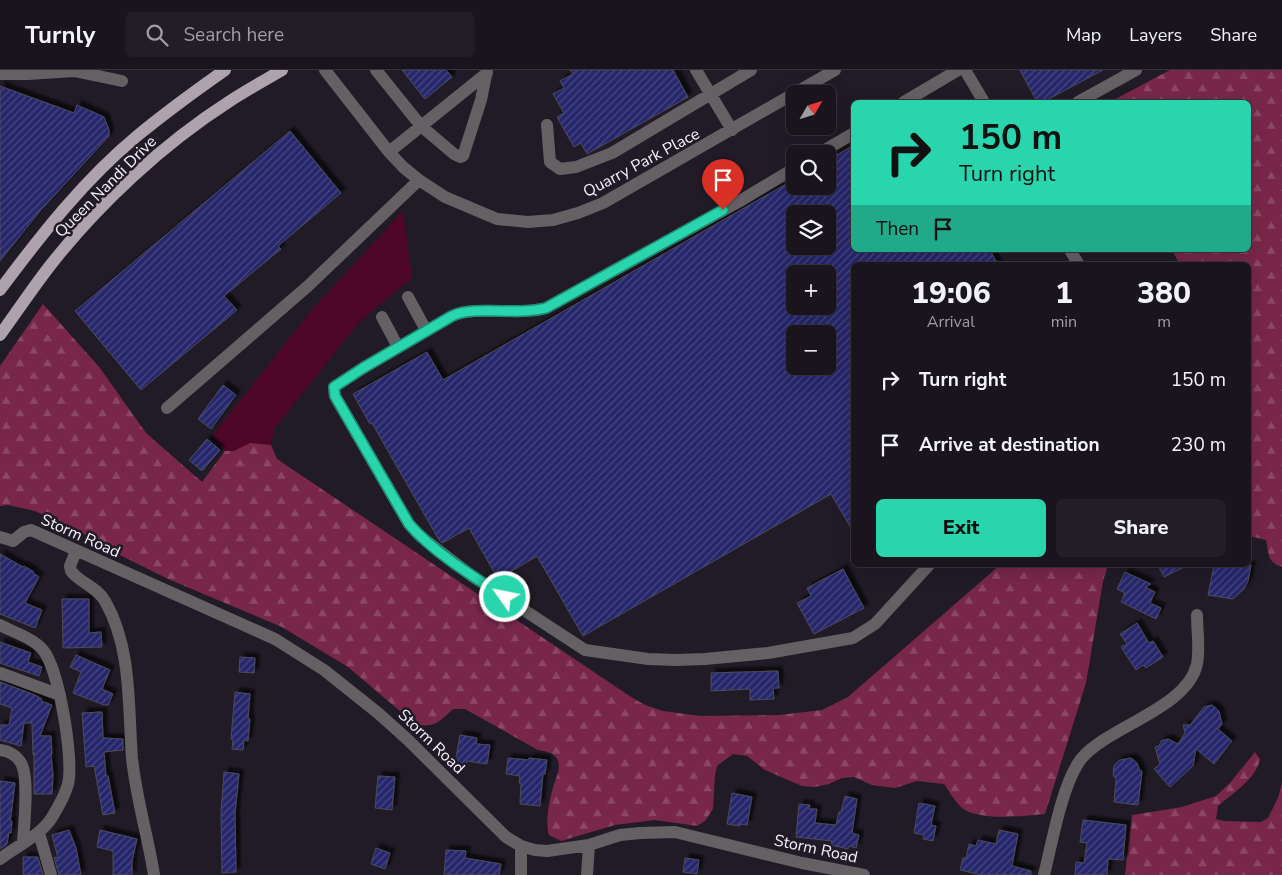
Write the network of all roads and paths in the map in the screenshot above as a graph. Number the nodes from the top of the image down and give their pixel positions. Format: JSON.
{"nodes":[{"id":1,"x":225,"y":70,"type":"edge"},
{"id":2,"x":282,"y":70,"type":"edge"},
{"id":3,"x":325,"y":70,"type":"edge"},
{"id":4,"x":376,"y":70,"type":"edge"},
{"id":5,"x":696,"y":70,"type":"edge"},
{"id":6,"x":751,"y":70,"type":"edge"},
{"id":7,"x":835,"y":70,"type":"edge"},
{"id":8,"x":958,"y":70,"type":"edge"},
{"id":9,"x":965,"y":70,"type":"edge"},
{"id":10,"x":1136,"y":70,"type":"edge"},
{"id":11,"x":74,"y":71,"type":"edge"},
{"id":12,"x":481,"y":73,"type":"edge"},
{"id":13,"x":0,"y":74,"type":"edge"},
{"id":14,"x":122,"y":81,"type":"dead end"},
{"id":15,"x":710,"y":94,"type":"junction"},
{"id":16,"x":907,"y":100,"type":"edge"},
{"id":17,"x":983,"y":100,"type":"edge"},
{"id":18,"x":1082,"y":100,"type":"edge"},
{"id":19,"x":547,"y":125,"type":"dead end"},
{"id":20,"x":421,"y":126,"type":"junction"},
{"id":21,"x":732,"y":130,"type":"junction"},
{"id":22,"x":851,"y":134,"type":"edge"},
{"id":23,"x":833,"y":145,"type":"edge"},
{"id":24,"x":389,"y":152,"type":"junction"},
{"id":25,"x":786,"y":173,"type":"edge"},
{"id":26,"x":419,"y":180,"type":"junction"},
{"id":27,"x":0,"y":290,"type":"edge"},
{"id":28,"x":408,"y":297,"type":"dead end"},
{"id":29,"x":382,"y":317,"type":"dead end"},
{"id":30,"x":426,"y":330,"type":"junction"},
{"id":31,"x":0,"y":335,"type":"edge"},
{"id":32,"x":398,"y":346,"type":"junction"},
{"id":33,"x":168,"y":408,"type":"dead end"},
{"id":34,"x":0,"y":537,"type":"edge"},
{"id":35,"x":76,"y":551,"type":"junction"},
{"id":36,"x":927,"y":567,"type":"edge"},
{"id":37,"x":1197,"y":615,"type":"dead end"},
{"id":38,"x":0,"y":625,"type":"edge"},
{"id":39,"x":0,"y":673,"type":"edge"},
{"id":40,"x":60,"y":695,"type":"junction"},
{"id":41,"x":0,"y":750,"type":"edge"},
{"id":42,"x":39,"y":832,"type":"junction"},
{"id":43,"x":24,"y":843,"type":"junction"},
{"id":44,"x":589,"y":845,"type":"junction"},
{"id":45,"x":521,"y":846,"type":"junction"},
{"id":46,"x":0,"y":859,"type":"edge"},
{"id":47,"x":51,"y":875,"type":"edge"},
{"id":48,"x":154,"y":875,"type":"edge"},
{"id":49,"x":521,"y":875,"type":"edge"},
{"id":50,"x":586,"y":875,"type":"edge"},
{"id":51,"x":864,"y":875,"type":"edge"},
{"id":52,"x":1044,"y":875,"type":"edge"}],
"edges":[{"from":1,"to":27,"type":"main road","name":"Queen Nandi Drive"},
{"from":2,"to":31,"type":"main road","name":"Queen Nandi Drive"},
{"from":3,"to":24,"type":"street","name":"Quarry Park Place"},
{"from":4,"to":20,"type":"street"},
{"from":5,"to":15,"type":"street"},
{"from":6,"to":15,"type":"street"},
{"from":7,"to":21,"type":"street","name":"Quarry Park Place"},
{"from":8,"to":16,"type":"street"},
{"from":9,"to":17,"type":"street"},
{"from":10,"to":18,"type":"street"},
{"from":11,"to":13,"type":"street"},
{"from":11,"to":14,"type":"street"},
{"from":12,"to":20,"type":"street"},
{"from":12,"to":20,"type":"street"},
{"from":15,"to":19,"type":"street"},
{"from":15,"to":21,"type":"street"},
{"from":20,"to":24,"type":"street"},
{"from":21,"to":26,"type":"street","name":"Quarry Park Place"},
{"from":22,"to":23,"type":"street"},
{"from":24,"to":26,"type":"street","name":"Quarry Park Place"},
{"from":25,"to":30,"type":"street"},
{"from":26,"to":33,"type":"street"},
{"from":28,"to":30,"type":"street"},
{"from":29,"to":32,"type":"street"},
{"from":30,"to":32,"type":"street"},
{"from":32,"to":36,"type":"street"},
{"from":34,"to":35,"type":"street","name":"Storm Road"},
{"from":35,"to":45,"type":"street","name":"Storm Road"},
{"from":35,"to":48,"type":"street"},
{"from":37,"to":52,"type":"street"},
{"from":38,"to":40,"type":"street"},
{"from":39,"to":40,"type":"street"},
{"from":40,"to":42,"type":"street"},
{"from":41,"to":43,"type":"street"},
{"from":42,"to":43,"type":"street"},
{"from":42,"to":47,"type":"street"},
{"from":43,"to":46,"type":"street"},
{"from":44,"to":45,"type":"street","name":"Storm Road"},
{"from":44,"to":50,"type":"street"},
{"from":44,"to":51,"type":"street","name":"Storm Road"},
{"from":45,"to":49,"type":"street"}]}
